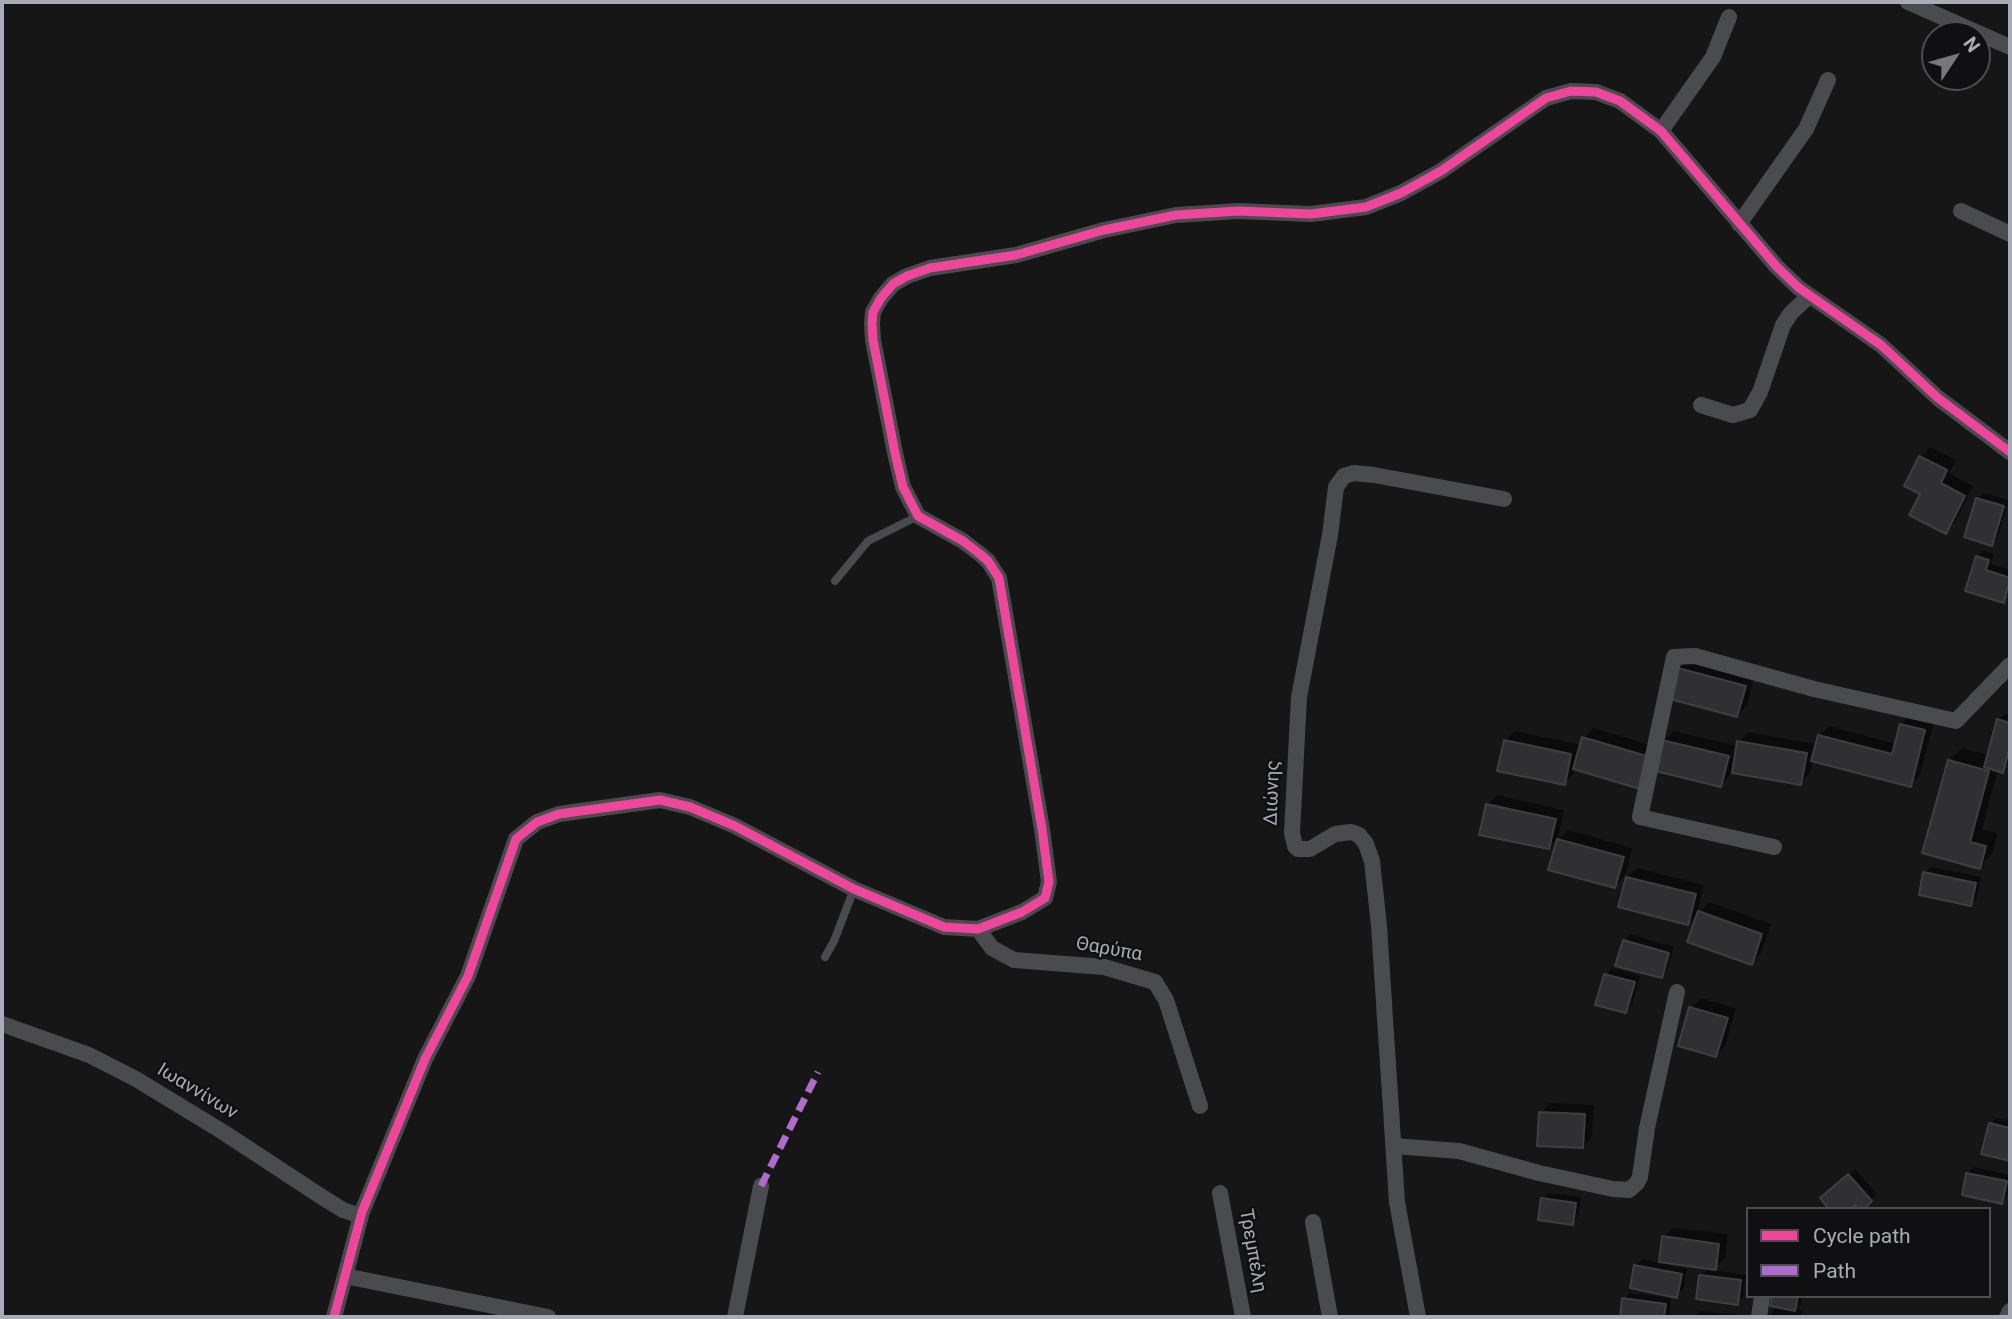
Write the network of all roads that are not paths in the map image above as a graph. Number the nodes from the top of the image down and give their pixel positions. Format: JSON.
{"nodes":[{"id":1,"x":1908,"y":2,"type":"edge"},
{"id":2,"x":1729,"y":17,"type":"dead end"},
{"id":3,"x":2010,"y":47,"type":"edge"},
{"id":4,"x":1828,"y":80,"type":"dead end"},
{"id":5,"x":1661,"y":131,"type":"junction"},
{"id":6,"x":1961,"y":211,"type":"dead end"},
{"id":7,"x":1739,"y":224,"type":"junction"},
{"id":8,"x":2010,"y":234,"type":"edge"},
{"id":9,"x":1809,"y":296,"type":"junction"},
{"id":10,"x":1701,"y":405,"type":"dead end"},
{"id":11,"x":2010,"y":452,"type":"edge"},
{"id":12,"x":1504,"y":499,"type":"dead end"},
{"id":13,"x":918,"y":516,"type":"junction"},
{"id":14,"x":835,"y":581,"type":"dead end"},
{"id":15,"x":2010,"y":665,"type":"edge"},
{"id":16,"x":1774,"y":847,"type":"dead end"},
{"id":17,"x":854,"y":889,"type":"junction"},
{"id":18,"x":978,"y":929,"type":"junction"},
{"id":19,"x":825,"y":957,"type":"dead end"},
{"id":20,"x":1676,"y":992,"type":"dead end"},
{"id":21,"x":2,"y":1024,"type":"edge"},
{"id":22,"x":1200,"y":1105,"type":"dead end"},
{"id":23,"x":1394,"y":1146,"type":"junction"},
{"id":24,"x":761,"y":1186,"type":"dead end"},
{"id":25,"x":1220,"y":1193,"type":"dead end"},
{"id":26,"x":361,"y":1216,"type":"junction"},
{"id":27,"x":1313,"y":1222,"type":"dead end"},
{"id":28,"x":345,"y":1276,"type":"junction"},
{"id":29,"x":1762,"y":1298,"type":"edge"},
{"id":30,"x":2010,"y":1311,"type":"edge"},
{"id":31,"x":334,"y":1317,"type":"edge"},
{"id":32,"x":548,"y":1317,"type":"edge"},
{"id":33,"x":735,"y":1317,"type":"edge"},
{"id":34,"x":1243,"y":1317,"type":"edge"},
{"id":35,"x":1330,"y":1317,"type":"edge"},
{"id":36,"x":1418,"y":1317,"type":"edge"},
{"id":37,"x":1759,"y":1317,"type":"edge"},
{"id":38,"x":2007,"y":1317,"type":"edge"}],
"edges":[{"from":1,"to":3,"type":"street"},
{"from":2,"to":5,"type":"street"},
{"from":4,"to":7,"type":"street"},
{"from":5,"to":7,"type":"street"},
{"from":5,"to":13,"type":"street"},
{"from":6,"to":8,"type":"street"},
{"from":7,"to":9,"type":"street"},
{"from":9,"to":10,"type":"street"},
{"from":9,"to":11,"type":"street"},
{"from":12,"to":23,"type":"street","name":"Διώνης"},
{"from":13,"to":14,"type":"lane"},
{"from":13,"to":18,"type":"street"},
{"from":15,"to":16,"type":"street"},
{"from":17,"to":18,"type":"street"},
{"from":17,"to":19,"type":"lane"},
{"from":17,"to":26,"type":"street"},
{"from":18,"to":22,"type":"street","name":"Θαρύπα"},
{"from":20,"to":23,"type":"street"},
{"from":21,"to":26,"type":"street","name":"Ιωαννίνων"},
{"from":23,"to":36,"type":"street","name":"Διώνης"},
{"from":24,"to":33,"type":"street"},
{"from":25,"to":34,"type":"street","name":"Τρεμπέλη"},
{"from":26,"to":28,"type":"street"},
{"from":27,"to":35,"type":"street"},
{"from":28,"to":31,"type":"street"},
{"from":28,"to":32,"type":"street"},
{"from":29,"to":37,"type":"street"},
{"from":30,"to":38,"type":"street"}]}
